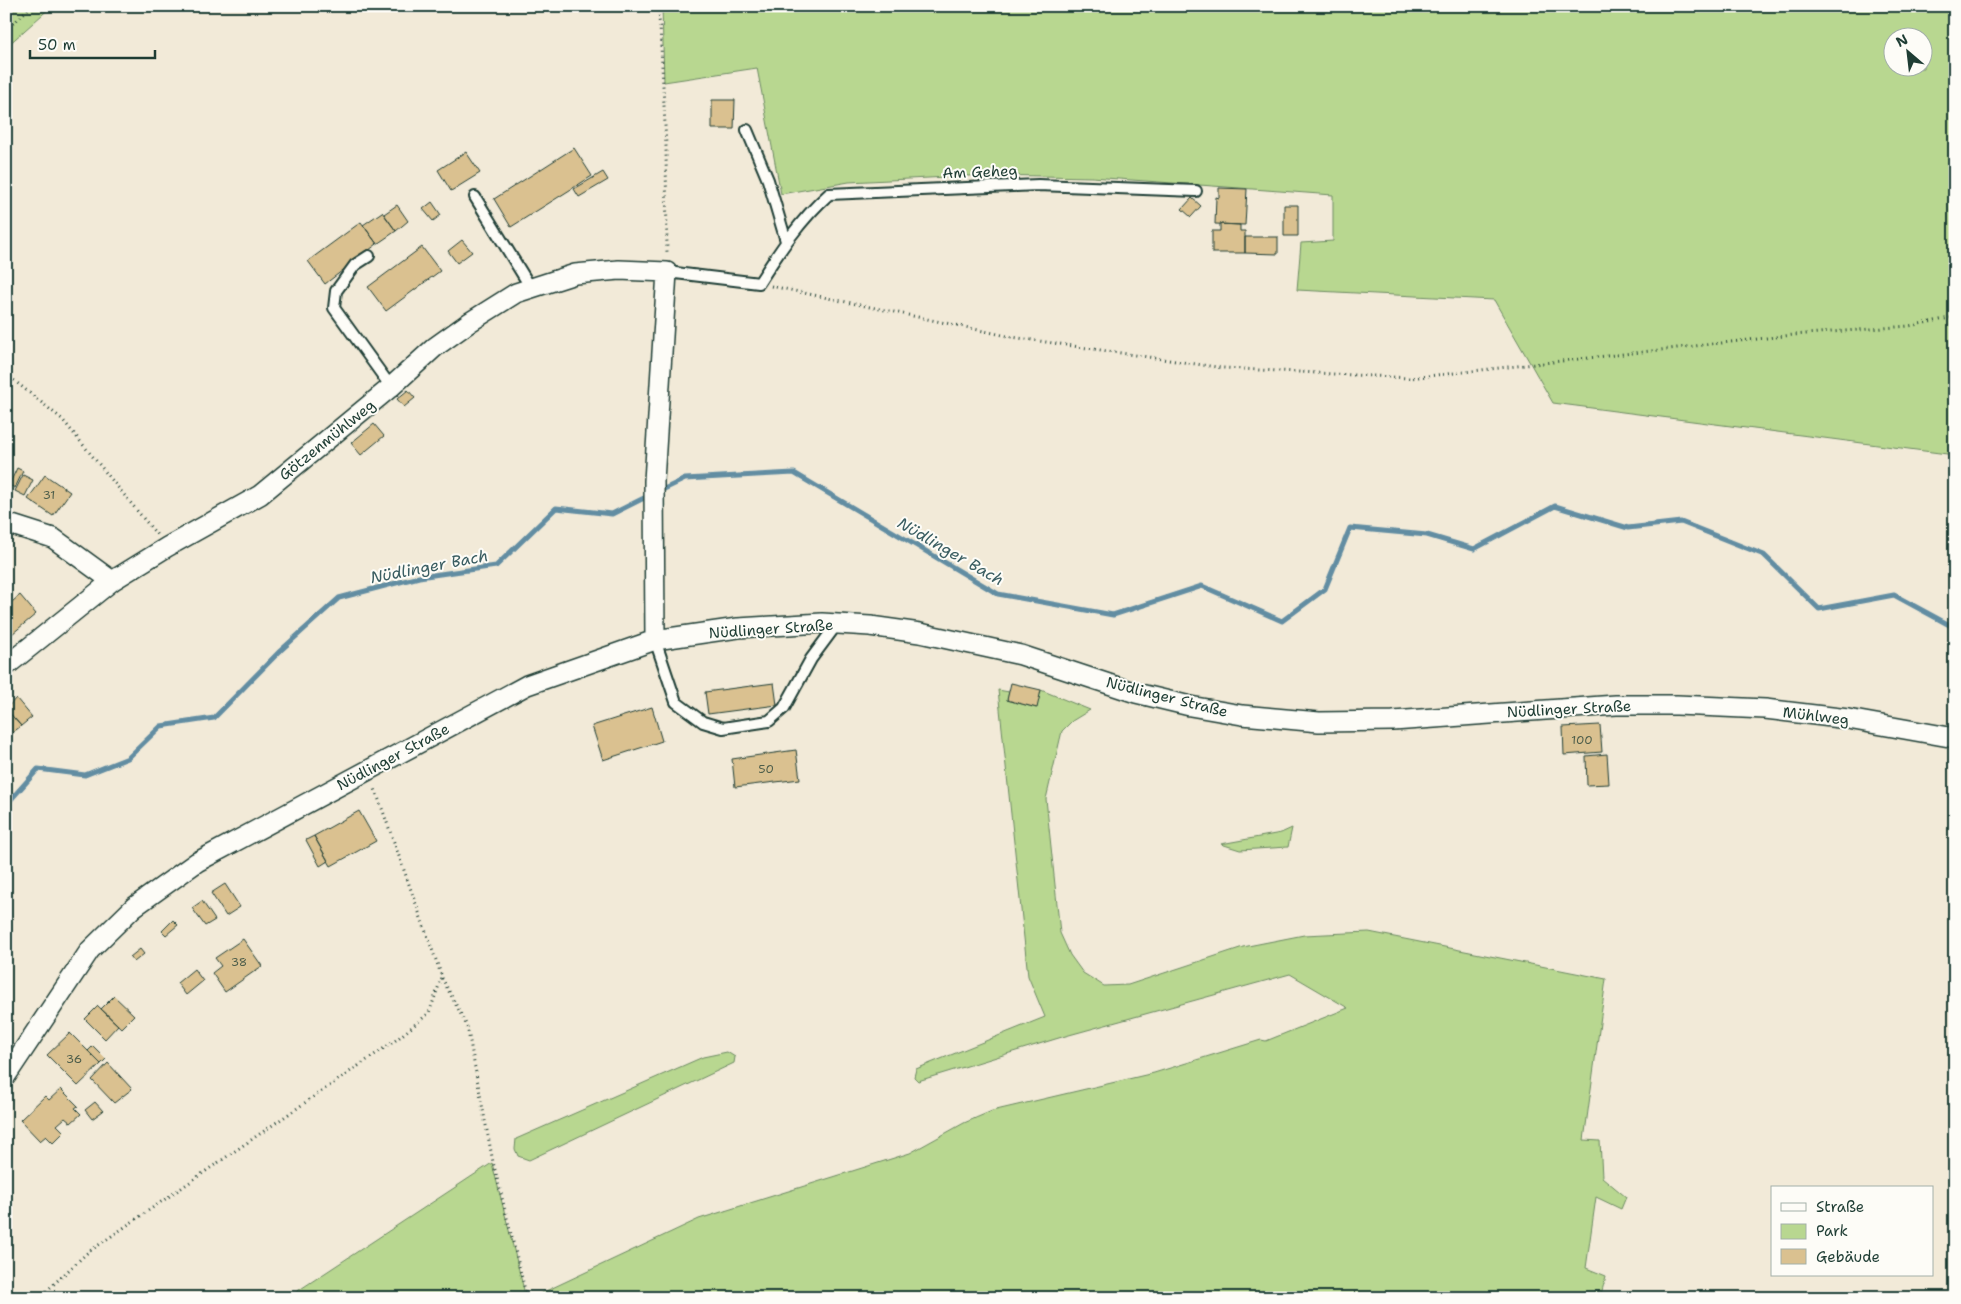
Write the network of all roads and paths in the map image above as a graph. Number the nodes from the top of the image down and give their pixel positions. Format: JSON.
{"nodes":[{"id":1,"x":31,"y":6,"type":"edge"},
{"id":2,"x":657,"y":6,"type":"edge"},
{"id":3,"x":6,"y":31,"type":"edge"},
{"id":4,"x":747,"y":130,"type":"dead end"},
{"id":5,"x":1196,"y":191,"type":"dead end"},
{"id":6,"x":475,"y":196,"type":"dead end"},
{"id":7,"x":786,"y":240,"type":"junction"},
{"id":8,"x":369,"y":256,"type":"dead end"},
{"id":9,"x":667,"y":272,"type":"junction"},
{"id":10,"x":759,"y":283,"type":"junction"},
{"id":11,"x":531,"y":288,"type":"junction"},
{"id":12,"x":1955,"y":317,"type":"edge"},
{"id":13,"x":6,"y":374,"type":"edge"},
{"id":14,"x":391,"y":387,"type":"junction"},
{"id":15,"x":6,"y":523,"type":"edge"},
{"id":16,"x":167,"y":547,"type":"junction"},
{"id":17,"x":112,"y":581,"type":"junction"},
{"id":18,"x":838,"y":624,"type":"junction"},
{"id":19,"x":655,"y":640,"type":"junction"},
{"id":20,"x":6,"y":666,"type":"edge"},
{"id":21,"x":1677,"y":705,"type":"joint"},
{"id":22,"x":1955,"y":738,"type":"edge"},
{"id":23,"x":368,"y":771,"type":"junction"},
{"id":24,"x":442,"y":977,"type":"junction"},
{"id":25,"x":6,"y":1076,"type":"edge"},
{"id":26,"x":39,"y":1298,"type":"edge"},
{"id":27,"x":527,"y":1298,"type":"edge"}],
"edges":[{"from":1,"to":3,"type":"path"},
{"from":2,"to":9,"type":"path"},
{"from":4,"to":7,"type":"lane"},
{"from":5,"to":7,"type":"lane","name":"Am Geheg"},
{"from":6,"to":11,"type":"lane"},
{"from":7,"to":10,"type":"lane","name":"Am Geheg"},
{"from":8,"to":14,"type":"lane"},
{"from":9,"to":10,"type":"lane"},
{"from":9,"to":11,"type":"street","name":"Götzenmühlweg"},
{"from":9,"to":19,"type":"street"},
{"from":10,"to":12,"type":"path"},
{"from":11,"to":14,"type":"street","name":"Götzenmühlweg"},
{"from":13,"to":16,"type":"path"},
{"from":14,"to":16,"type":"street","name":"Götzenmühlweg"},
{"from":15,"to":17,"type":"street"},
{"from":16,"to":17,"type":"street","name":"Götzenmühlweg"},
{"from":17,"to":20,"type":"street","name":"Götzenmühlweg"},
{"from":18,"to":19,"type":"street","name":"Nüdlinger Straße"},
{"from":18,"to":19,"type":"lane"},
{"from":18,"to":21,"type":"street","name":"Nüdlinger Straße"},
{"from":19,"to":23,"type":"street","name":"Nüdlinger Straße"},
{"from":21,"to":22,"type":"street","name":"Mühlweg"},
{"from":23,"to":24,"type":"path"},
{"from":23,"to":25,"type":"street","name":"Nüdlinger Straße"},
{"from":24,"to":26,"type":"path"},
{"from":24,"to":27,"type":"path"}]}
